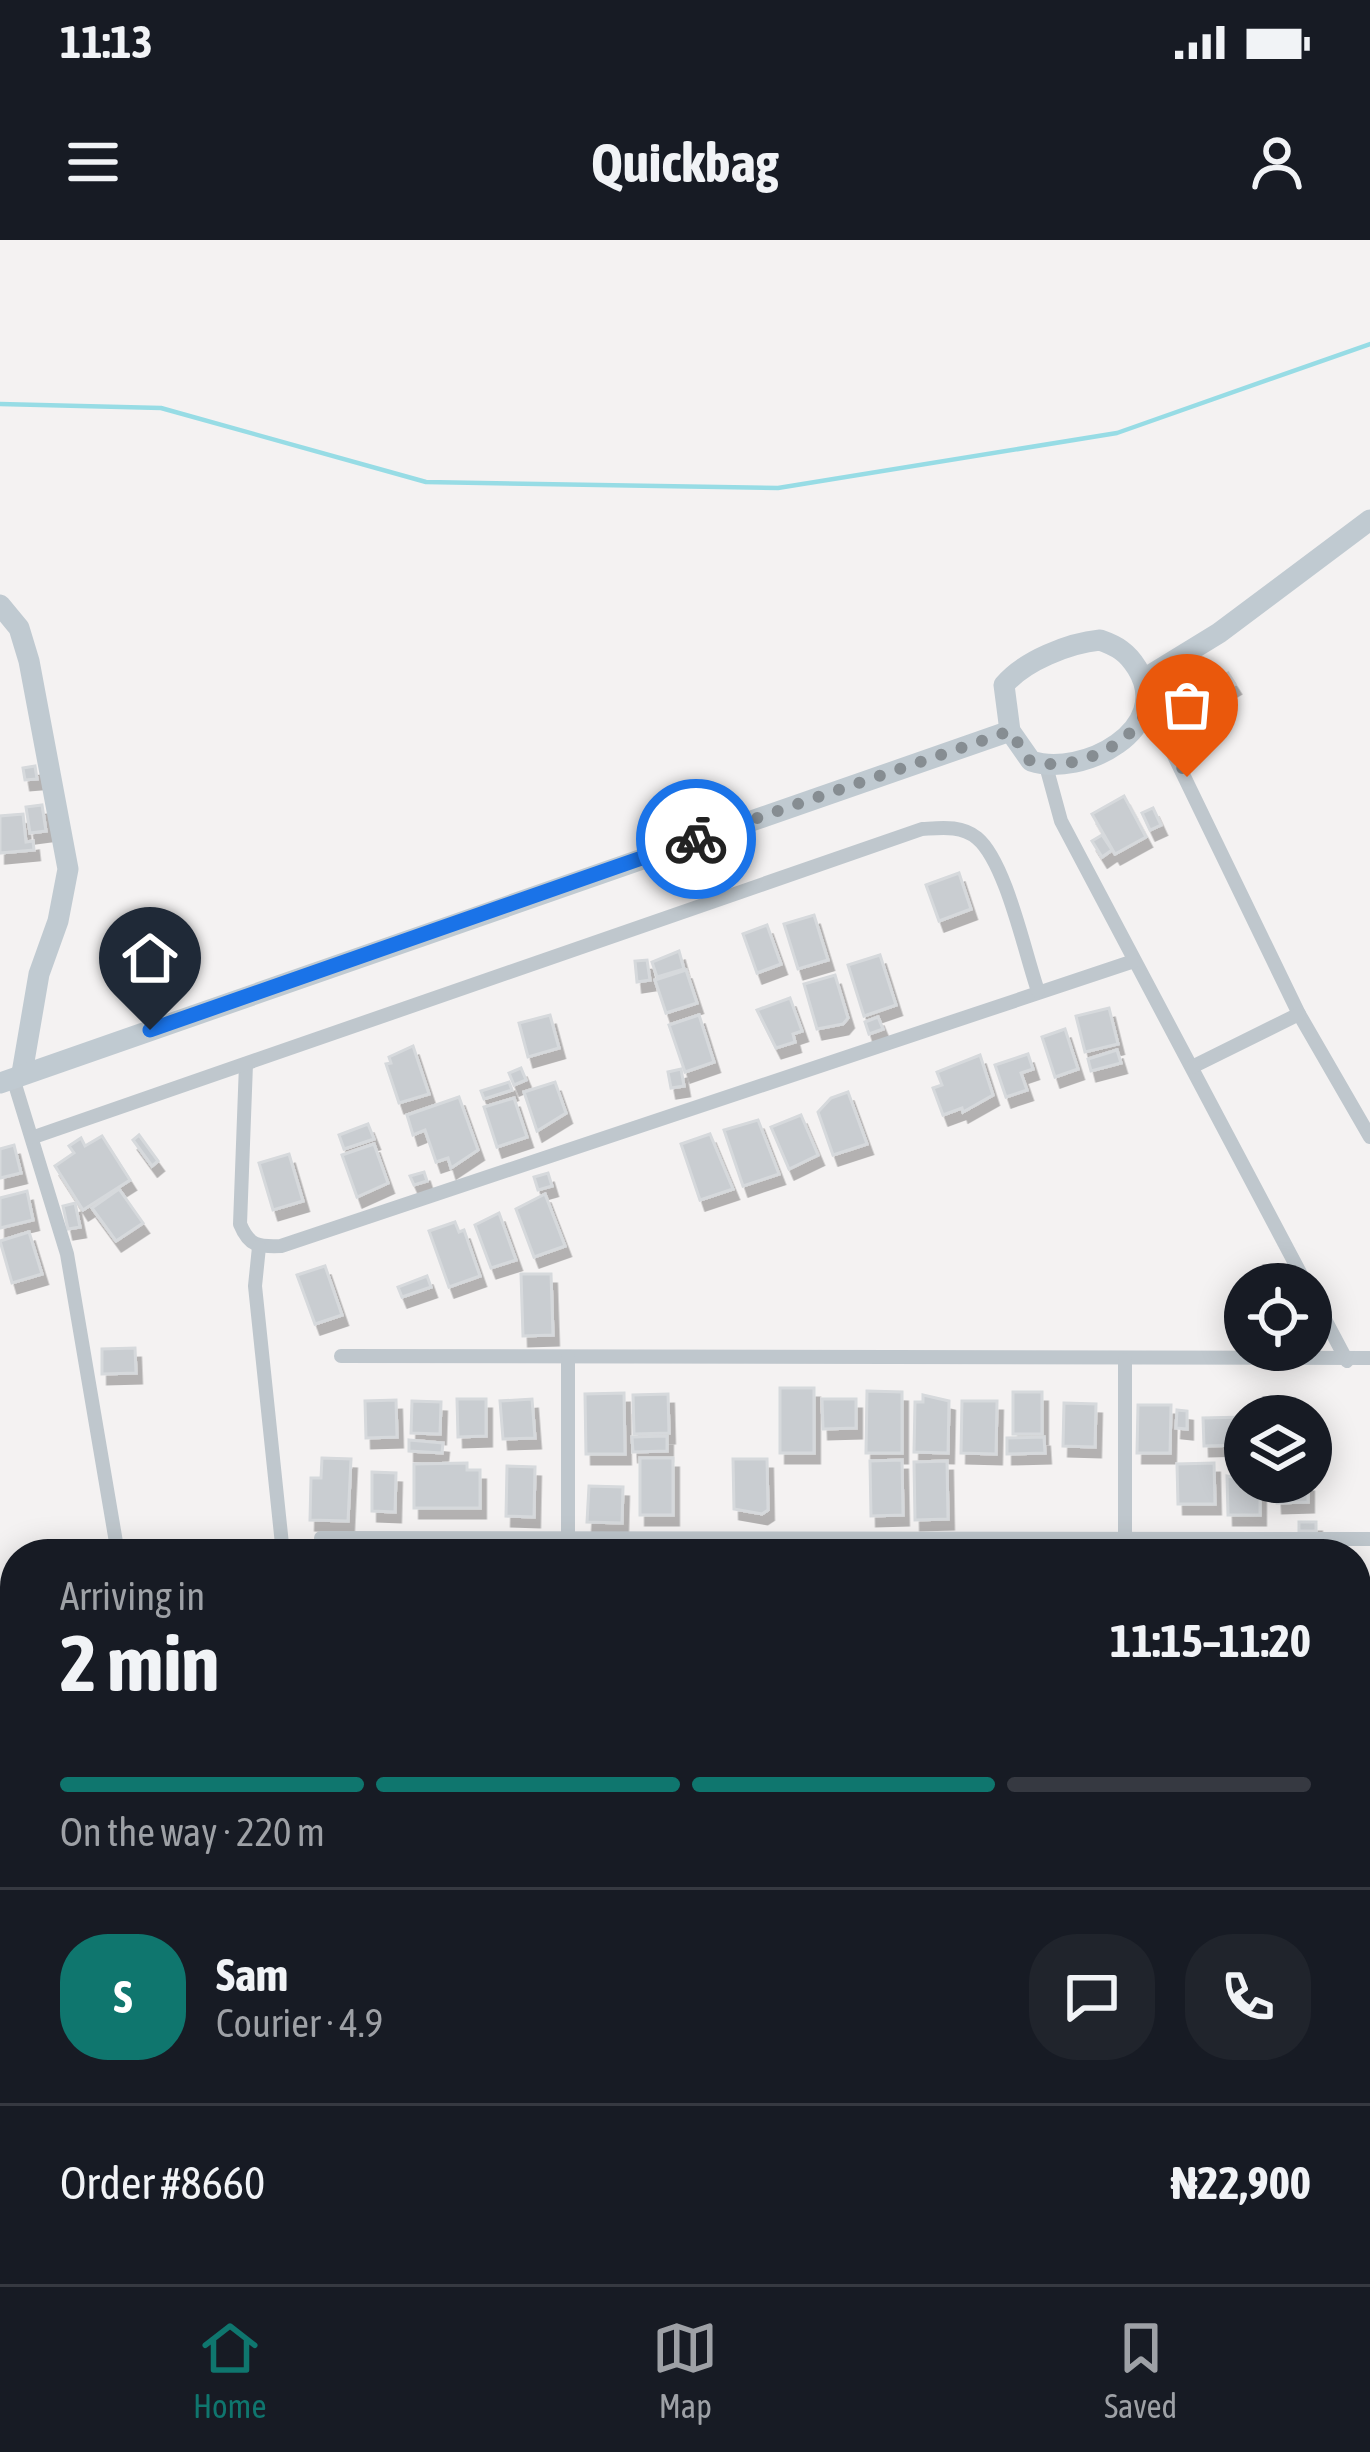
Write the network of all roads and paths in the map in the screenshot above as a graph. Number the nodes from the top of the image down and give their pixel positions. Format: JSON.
{"nodes":[{"id":1,"x":1370,"y":520,"type":"edge"},
{"id":2,"x":0,"y":604,"type":"edge"},
{"id":3,"x":1144,"y":679,"type":"junction"},
{"id":4,"x":1149,"y":704,"type":"junction"},
{"id":5,"x":1010,"y":731,"type":"junction"},
{"id":6,"x":1046,"y":766,"type":"junction"},
{"id":7,"x":1134,"y":961,"type":"junction"},
{"id":8,"x":1037,"y":991,"type":"junction"},
{"id":9,"x":1299,"y":1014,"type":"junction"},
{"id":10,"x":246,"y":1064,"type":"junction"},
{"id":11,"x":1192,"y":1067,"type":"junction"},
{"id":12,"x":12,"y":1078,"type":"edge"},
{"id":13,"x":1366,"y":1118,"type":"edge"},
{"id":14,"x":34,"y":1137,"type":"junction"},
{"id":15,"x":1370,"y":1137,"type":"edge"},
{"id":16,"x":259,"y":1247,"type":"junction"},
{"id":17,"x":1295,"y":1263,"type":"edge"},
{"id":18,"x":1332,"y":1332,"type":"edge"},
{"id":19,"x":341,"y":1356,"type":"dead end"},
{"id":20,"x":568,"y":1358,"type":"junction"},
{"id":21,"x":1370,"y":1358,"type":"edge"},
{"id":22,"x":1125,"y":1360,"type":"junction"},
{"id":23,"x":1347,"y":1360,"type":"junction"},
{"id":24,"x":321,"y":1538,"type":"dead end"},
{"id":25,"x":568,"y":1538,"type":"junction"},
{"id":26,"x":116,"y":1539,"type":"edge"},
{"id":27,"x":281,"y":1539,"type":"edge"},
{"id":28,"x":617,"y":1539,"type":"edge"},
{"id":29,"x":1125,"y":1539,"type":"edge"}],
"edges":[{"from":1,"to":3,"type":"street"},
{"from":2,"to":12,"type":"street"},
{"from":3,"to":4,"type":"street"},
{"from":3,"to":5,"type":"street"},
{"from":4,"to":6,"type":"street"},
{"from":4,"to":9,"type":"street"},
{"from":5,"to":6,"type":"street"},
{"from":5,"to":12,"type":"street"},
{"from":6,"to":7,"type":"street"},
{"from":7,"to":8,"type":"street"},
{"from":7,"to":11,"type":"street"},
{"from":8,"to":10,"type":"street"},
{"from":8,"to":16,"type":"street"},
{"from":9,"to":11,"type":"street"},
{"from":9,"to":13,"type":"street"},
{"from":10,"to":14,"type":"street"},
{"from":10,"to":16,"type":"street"},
{"from":11,"to":17,"type":"street"},
{"from":12,"to":14,"type":"street"},
{"from":13,"to":15,"type":"street"},
{"from":14,"to":26,"type":"street"},
{"from":16,"to":27,"type":"street"},
{"from":18,"to":23,"type":"street"},
{"from":19,"to":20,"type":"street"},
{"from":20,"to":22,"type":"street"},
{"from":20,"to":25,"type":"street"},
{"from":21,"to":23,"type":"street"},
{"from":22,"to":23,"type":"street"},
{"from":22,"to":29,"type":"street"},
{"from":24,"to":25,"type":"street"},
{"from":25,"to":28,"type":"street"}]}
